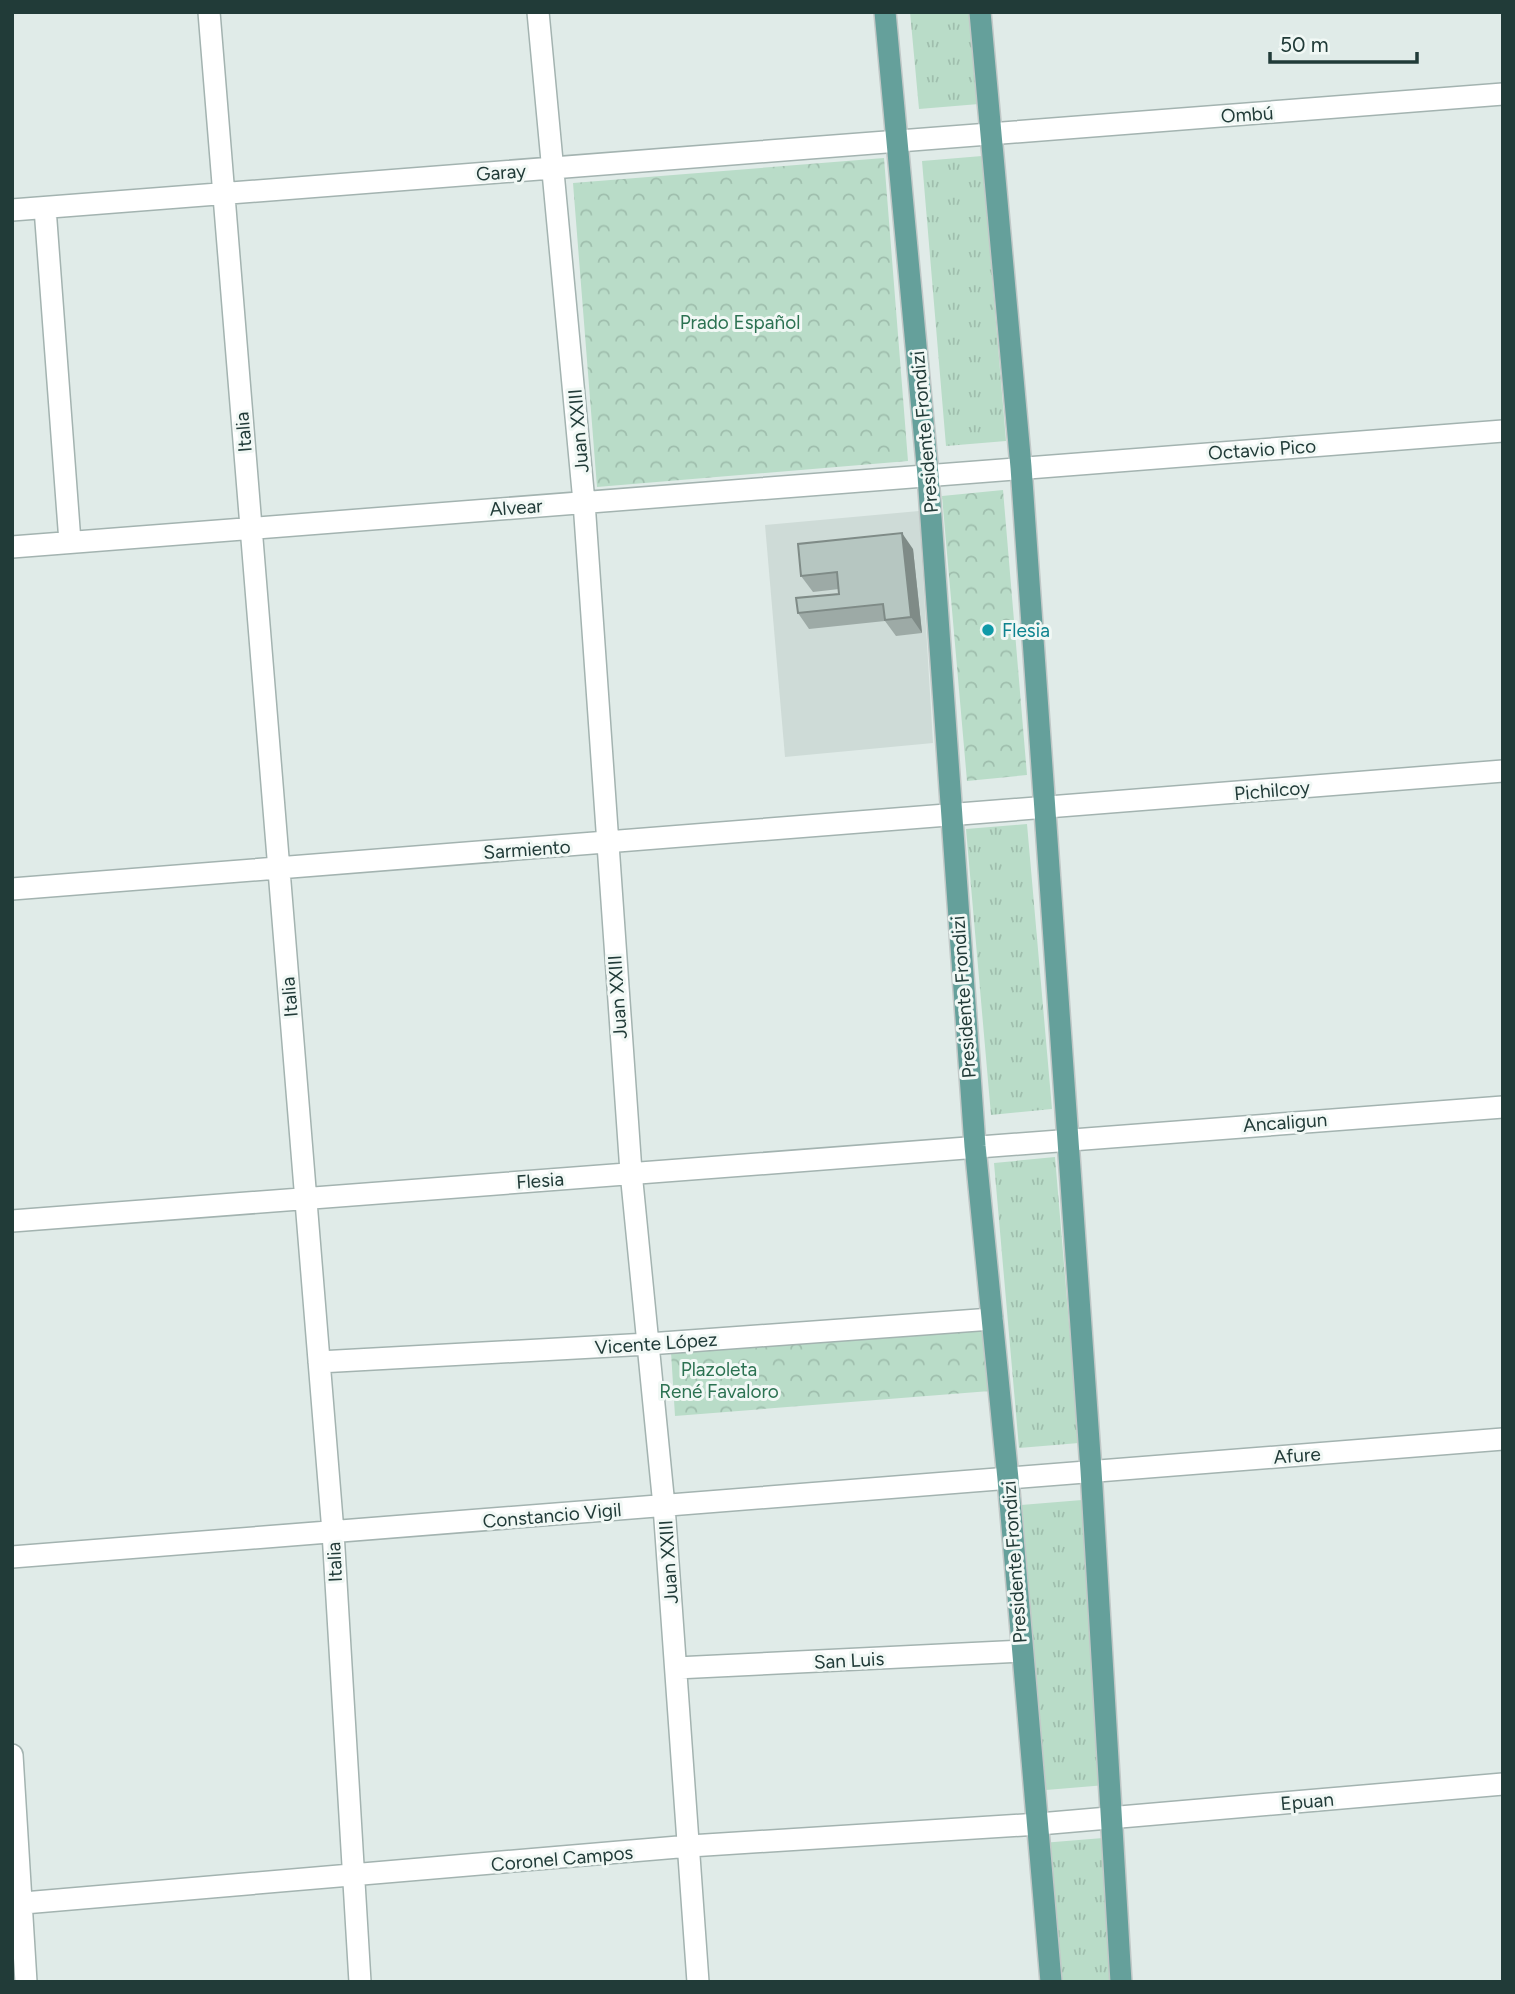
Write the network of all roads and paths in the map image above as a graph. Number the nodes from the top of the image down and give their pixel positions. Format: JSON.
{"nodes":[{"id":1,"x":209,"y":12,"type":"edge"},
{"id":2,"x":538,"y":12,"type":"edge"},
{"id":3,"x":885,"y":12,"type":"edge"},
{"id":4,"x":980,"y":12,"type":"edge"},
{"id":5,"x":1503,"y":94,"type":"edge"},
{"id":6,"x":990,"y":133,"type":"junction"},
{"id":7,"x":898,"y":141,"type":"junction"},
{"id":8,"x":554,"y":168,"type":"junction"},
{"id":9,"x":223,"y":194,"type":"junction"},
{"id":10,"x":46,"y":208,"type":"junction"},
{"id":11,"x":12,"y":210,"type":"edge"},
{"id":12,"x":1503,"y":431,"type":"edge"},
{"id":13,"x":1021,"y":467,"type":"junction"},
{"id":14,"x":928,"y":475,"type":"junction"},
{"id":15,"x":584,"y":502,"type":"junction"},
{"id":16,"x":251,"y":528,"type":"junction"},
{"id":17,"x":70,"y":542,"type":"junction"},
{"id":18,"x":12,"y":547,"type":"edge"},
{"id":19,"x":1503,"y":771,"type":"edge"},
{"id":20,"x":1042,"y":808,"type":"junction"},
{"id":21,"x":950,"y":816,"type":"junction"},
{"id":22,"x":606,"y":843,"type":"junction"},
{"id":23,"x":279,"y":868,"type":"junction"},
{"id":24,"x":12,"y":889,"type":"edge"},
{"id":25,"x":1503,"y":1107,"type":"edge"},
{"id":26,"x":1067,"y":1138,"type":"junction"},
{"id":27,"x":975,"y":1146,"type":"junction"},
{"id":28,"x":631,"y":1172,"type":"junction"},
{"id":29,"x":306,"y":1198,"type":"junction"},
{"id":30,"x":12,"y":1221,"type":"edge"},
{"id":31,"x":992,"y":1320,"type":"junction"},
{"id":32,"x":648,"y":1345,"type":"junction"},
{"id":33,"x":319,"y":1363,"type":"junction"},
{"id":34,"x":1503,"y":1439,"type":"edge"},
{"id":35,"x":1091,"y":1470,"type":"junction"},
{"id":36,"x":1008,"y":1479,"type":"junction"},
{"id":37,"x":664,"y":1506,"type":"junction"},
{"id":38,"x":332,"y":1532,"type":"junction"},
{"id":39,"x":12,"y":1558,"type":"edge"},
{"id":40,"x":1021,"y":1651,"type":"junction"},
{"id":41,"x":676,"y":1668,"type":"junction"},
{"id":42,"x":12,"y":1755,"type":"edge"},
{"id":43,"x":1503,"y":1784,"type":"edge"},
{"id":44,"x":1112,"y":1818,"type":"junction"},
{"id":45,"x":1039,"y":1824,"type":"junction"},
{"id":46,"x":690,"y":1846,"type":"junction"},
{"id":47,"x":353,"y":1876,"type":"junction"},
{"id":48,"x":18,"y":1904,"type":"edge"},
{"id":49,"x":26,"y":1982,"type":"edge"},
{"id":50,"x":360,"y":1982,"type":"edge"},
{"id":51,"x":698,"y":1982,"type":"edge"},
{"id":52,"x":1051,"y":1982,"type":"edge"},
{"id":53,"x":1121,"y":1982,"type":"edge"}],
"edges":[{"from":1,"to":9,"type":"street","name":"Italia"},
{"from":2,"to":8,"type":"street","name":"Juan XXIII"},
{"from":3,"to":7,"type":"main road","name":"Presidente Frondizi"},
{"from":4,"to":6,"type":"main road"},
{"from":5,"to":6,"type":"street","name":"Ombú"},
{"from":6,"to":7,"type":"street","name":"Garay"},
{"from":6,"to":13,"type":"main road"},
{"from":7,"to":8,"type":"street","name":"Garay"},
{"from":7,"to":14,"type":"main road","name":"Presidente Frondizi"},
{"from":8,"to":9,"type":"street","name":"Garay"},
{"from":8,"to":15,"type":"street","name":"Juan XXIII"},
{"from":9,"to":10,"type":"street","name":"Garay"},
{"from":9,"to":16,"type":"street","name":"Italia"},
{"from":10,"to":11,"type":"street","name":"Garay"},
{"from":10,"to":17,"type":"street"},
{"from":12,"to":13,"type":"street","name":"Octavio Pico"},
{"from":13,"to":14,"type":"street","name":"Alvear"},
{"from":13,"to":20,"type":"main road"},
{"from":14,"to":15,"type":"street","name":"Alvear"},
{"from":14,"to":21,"type":"main road","name":"Presidente Frondizi"},
{"from":15,"to":16,"type":"street","name":"Alvear"},
{"from":15,"to":22,"type":"street","name":"Juan XXIII"},
{"from":16,"to":17,"type":"street","name":"Alvear"},
{"from":16,"to":23,"type":"street","name":"Italia"},
{"from":17,"to":18,"type":"street","name":"Alvear"},
{"from":19,"to":20,"type":"street","name":"Pichilcoy"},
{"from":20,"to":21,"type":"street","name":"Sarmiento"},
{"from":20,"to":26,"type":"main road"},
{"from":21,"to":22,"type":"street","name":"Sarmiento"},
{"from":21,"to":27,"type":"main road","name":"Presidente Frondizi"},
{"from":22,"to":23,"type":"street","name":"Sarmiento"},
{"from":22,"to":28,"type":"street","name":"Juan XXIII"},
{"from":23,"to":24,"type":"street","name":"Sarmiento"},
{"from":23,"to":29,"type":"street","name":"Italia"},
{"from":25,"to":26,"type":"street","name":"Ancaligun"},
{"from":26,"to":27,"type":"street","name":"Flesia"},
{"from":26,"to":35,"type":"main road"},
{"from":27,"to":28,"type":"street","name":"Flesia"},
{"from":27,"to":31,"type":"main road","name":"Presidente Frondizi"},
{"from":28,"to":29,"type":"street","name":"Flesia"},
{"from":28,"to":32,"type":"street","name":"Juan XXIII"},
{"from":29,"to":30,"type":"street","name":"Flesia"},
{"from":29,"to":33,"type":"street","name":"Italia"},
{"from":31,"to":32,"type":"street","name":"Vicente López"},
{"from":31,"to":36,"type":"main road","name":"Presidente Frondizi"},
{"from":32,"to":33,"type":"street","name":"Vicente López"},
{"from":32,"to":37,"type":"street","name":"Juan XXIII"},
{"from":33,"to":38,"type":"street","name":"Italia"},
{"from":34,"to":35,"type":"street","name":"Afure"},
{"from":35,"to":36,"type":"street","name":"Constancio Vigil"},
{"from":35,"to":44,"type":"main road"},
{"from":36,"to":37,"type":"street","name":"Constancio Vigil"},
{"from":36,"to":40,"type":"main road","name":"Presidente Frondizi"},
{"from":37,"to":38,"type":"street","name":"Constancio Vigil"},
{"from":37,"to":41,"type":"street","name":"Juan XXIII"},
{"from":38,"to":39,"type":"street","name":"Constancio Vigil"},
{"from":38,"to":47,"type":"street","name":"Italia"},
{"from":40,"to":41,"type":"street","name":"San Luis"},
{"from":40,"to":45,"type":"main road","name":"Presidente Frondizi"},
{"from":41,"to":46,"type":"street","name":"Juan XXIII"},
{"from":42,"to":48,"type":"street"},
{"from":43,"to":44,"type":"street","name":"Epuan"},
{"from":44,"to":45,"type":"street","name":"Coronel Campos"},
{"from":44,"to":53,"type":"main road"},
{"from":45,"to":46,"type":"street","name":"Coronel Campos"},
{"from":45,"to":52,"type":"main road","name":"Presidente Frondizi"},
{"from":46,"to":47,"type":"street","name":"Coronel Campos"},
{"from":46,"to":51,"type":"street","name":"Juan XXIII"},
{"from":47,"to":48,"type":"street","name":"Coronel Campos"},
{"from":47,"to":50,"type":"street","name":"Italia"},
{"from":48,"to":49,"type":"street"}]}
